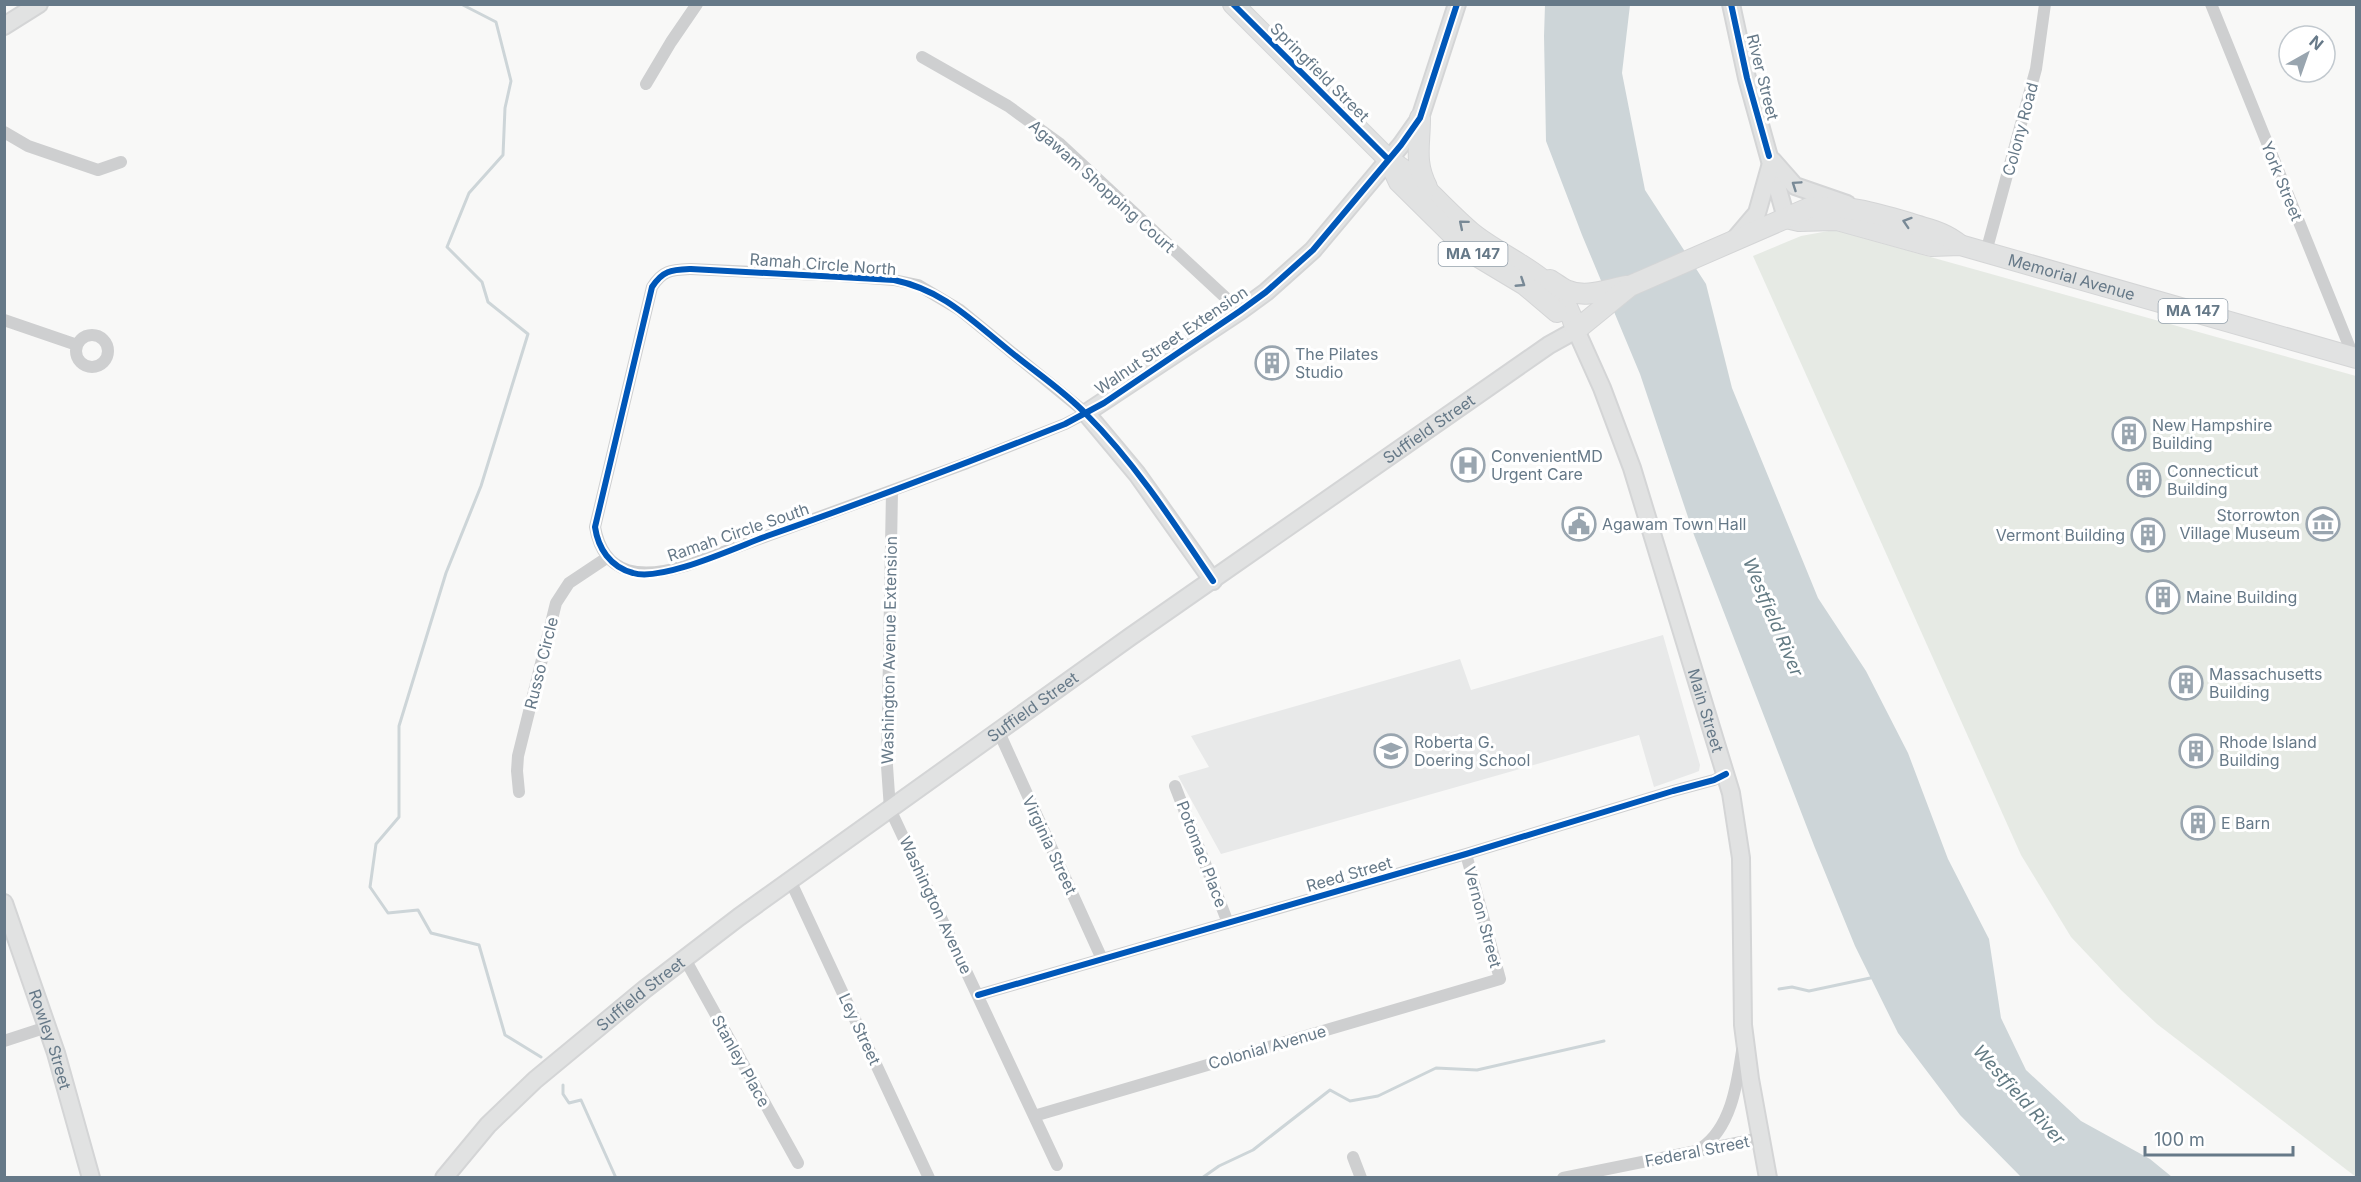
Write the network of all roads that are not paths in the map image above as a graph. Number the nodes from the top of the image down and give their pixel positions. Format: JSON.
{"nodes":[{"id":1,"x":39,"y":4,"type":"edge"},
{"id":2,"x":697,"y":4,"type":"edge"},
{"id":3,"x":1233,"y":4,"type":"edge"},
{"id":4,"x":1457,"y":4,"type":"edge"},
{"id":5,"x":1731,"y":4,"type":"edge"},
{"id":6,"x":2045,"y":4,"type":"edge"},
{"id":7,"x":2211,"y":4,"type":"edge"},
{"id":8,"x":4,"y":27,"type":"edge"},
{"id":9,"x":922,"y":57,"type":"dead end"},
{"id":10,"x":646,"y":84,"type":"dead end"},
{"id":11,"x":1420,"y":118,"type":"junction"},
{"id":12,"x":4,"y":132,"type":"edge"},
{"id":13,"x":1388,"y":159,"type":"junction"},
{"id":14,"x":1770,"y":161,"type":"junction"},
{"id":15,"x":121,"y":162,"type":"dead end"},
{"id":16,"x":1429,"y":192,"type":"junction"},
{"id":17,"x":1871,"y":211,"type":"junction"},
{"id":18,"x":1786,"y":218,"type":"junction"},
{"id":19,"x":1734,"y":240,"type":"junction"},
{"id":20,"x":1960,"y":246,"type":"junction"},
{"id":21,"x":1986,"y":252,"type":"junction"},
{"id":22,"x":1528,"y":268,"type":"junction"},
{"id":23,"x":1651,"y":278,"type":"joint"},
{"id":24,"x":1601,"y":299,"type":"junction"},
{"id":25,"x":1240,"y":311,"type":"junction"},
{"id":26,"x":4,"y":320,"type":"edge"},
{"id":27,"x":1576,"y":330,"type":"junction"},
{"id":28,"x":77,"y":345,"type":"dead end"},
{"id":29,"x":2355,"y":358,"type":"edge"},
{"id":30,"x":1086,"y":413,"type":"junction"},
{"id":31,"x":892,"y":491,"type":"junction"},
{"id":32,"x":608,"y":557,"type":"junction"},
{"id":33,"x":1213,"y":581,"type":"junction"},
{"id":34,"x":998,"y":730,"type":"junction"},
{"id":35,"x":1726,"y":774,"type":"junction"},
{"id":36,"x":1175,"y":786,"type":"dead end"},
{"id":37,"x":519,"y":792,"type":"dead end"},
{"id":38,"x":890,"y":809,"type":"junction"},
{"id":39,"x":1466,"y":854,"type":"junction"},
{"id":40,"x":790,"y":880,"type":"junction"},
{"id":41,"x":4,"y":903,"type":"edge"},
{"id":42,"x":1228,"y":923,"type":"junction"},
{"id":43,"x":685,"y":959,"type":"junction"},
{"id":44,"x":1102,"y":959,"type":"junction"},
{"id":45,"x":1500,"y":979,"type":"joint"},
{"id":46,"x":978,"y":995,"type":"junction"},
{"id":47,"x":47,"y":1027,"type":"junction"},
{"id":48,"x":1744,"y":1037,"type":"junction"},
{"id":49,"x":4,"y":1041,"type":"edge"},
{"id":50,"x":1034,"y":1116,"type":"junction"},
{"id":51,"x":1761,"y":1138,"type":"junction"},
{"id":52,"x":1697,"y":1150,"type":"junction"},
{"id":53,"x":1353,"y":1157,"type":"dead end"},
{"id":54,"x":798,"y":1163,"type":"dead end"},
{"id":55,"x":1057,"y":1165,"type":"dead end"},
{"id":56,"x":91,"y":1178,"type":"edge"},
{"id":57,"x":444,"y":1178,"type":"edge"},
{"id":58,"x":929,"y":1178,"type":"edge"},
{"id":59,"x":1362,"y":1178,"type":"edge"},
{"id":60,"x":1563,"y":1178,"type":"edge"},
{"id":61,"x":1768,"y":1178,"type":"edge"}],
"edges":[{"from":1,"to":8,"type":"main road"},
{"from":2,"to":10,"type":"street"},
{"from":3,"to":13,"type":"main road","name":"Springfield Street","number":"MA 147"},
{"from":4,"to":11,"type":"main road","name":"Walnut Street Extension"},
{"from":5,"to":14,"type":"main road","name":"River Street"},
{"from":6,"to":21,"type":"street","name":"Colony Road"},
{"from":7,"to":29,"type":"street","name":"York Street"},
{"from":9,"to":25,"type":"street","name":"Agawam Shopping Court"},
{"from":11,"to":13,"type":"main road","name":"Walnut Street Extension"},
{"from":11,"to":16,"type":"main road"},
{"from":12,"to":15,"type":"street"},
{"from":13,"to":16,"type":"main road","name":"Springfield Street","number":"MA 147"},
{"from":13,"to":25,"type":"main road","name":"Walnut Street Extension"},
{"from":13,"to":27,"type":"main road","name":"Springfield Street","number":"MA 147","one_way":true},
{"from":17,"to":14,"type":"main road","one_way":true},
{"from":14,"to":18,"type":"main road","name":"River Street"},
{"from":14,"to":19,"type":"main road"},
{"from":22,"to":16,"type":"main road","name":"Springfield Street","number":"MA 147","one_way":true},
{"from":17,"to":18,"type":"main road","name":"Memorial Avenue","number":"MA 147"},
{"from":20,"to":17,"type":"main road","name":"Memorial Avenue","number":"MA 147","one_way":true},
{"from":18,"to":19,"type":"main road","name":"Memorial Avenue","number":"MA 147"},
{"from":18,"to":20,"type":"main road","name":"Memorial Avenue","number":"MA 147"},
{"from":19,"to":23,"type":"main road","name":"Memorial Avenue","number":"MA 147"},
{"from":20,"to":21,"type":"main road","name":"Memorial Avenue","number":"MA 147"},
{"from":21,"to":29,"type":"main road","name":"Memorial Avenue","number":"MA 147"},
{"from":22,"to":24,"type":"main road","number":"MA 147"},
{"from":22,"to":27,"type":"main road","name":"Springfield Street"},
{"from":23,"to":24,"type":"main road","name":"Suffield Street","number":"MA 147"},
{"from":24,"to":27,"type":"main road","name":"Suffield Street","number":"MA 147"},
{"from":25,"to":30,"type":"main road","name":"Walnut Street Extension"},
{"from":26,"to":28,"type":"street"},
{"from":27,"to":33,"type":"main road","name":"Suffield Street"},
{"from":27,"to":35,"type":"main road","name":"Main Street"},
{"from":30,"to":31,"type":"street","name":"Ramah Circle South"},
{"from":30,"to":32,"type":"street","name":"Ramah Circle North"},
{"from":30,"to":33,"type":"main road","name":"Walnut Street Extension"},
{"from":31,"to":32,"type":"street","name":"Ramah Circle South"},
{"from":31,"to":38,"type":"street","name":"Washington Avenue Extension"},
{"from":32,"to":37,"type":"street","name":"Russo Circle"},
{"from":33,"to":34,"type":"main road","name":"Suffield Street"},
{"from":34,"to":38,"type":"main road","name":"Suffield Street"},
{"from":34,"to":44,"type":"street","name":"Virginia Street"},
{"from":35,"to":39,"type":"street","name":"Reed Street"},
{"from":35,"to":48,"type":"main road","name":"Main Street"},
{"from":36,"to":42,"type":"street","name":"Potomac Place"},
{"from":38,"to":40,"type":"main road","name":"Suffield Street"},
{"from":38,"to":46,"type":"street","name":"Washington Avenue"},
{"from":39,"to":42,"type":"street","name":"Reed Street"},
{"from":39,"to":45,"type":"street","name":"Vernon Street"},
{"from":40,"to":43,"type":"main road","name":"Suffield Street"},
{"from":40,"to":58,"type":"street","name":"Ley Street"},
{"from":41,"to":47,"type":"main road","name":"Rowley Street"},
{"from":42,"to":44,"type":"street","name":"Reed Street"},
{"from":43,"to":54,"type":"street","name":"Stanley Place"},
{"from":43,"to":57,"type":"main road","name":"Suffield Street"},
{"from":44,"to":46,"type":"street","name":"Reed Street"},
{"from":45,"to":50,"type":"street","name":"Colonial Avenue"},
{"from":46,"to":50,"type":"street","name":"Washington Avenue"},
{"from":47,"to":49,"type":"street"},
{"from":47,"to":56,"type":"main road","name":"Rowley Street"},
{"from":48,"to":51,"type":"main road","name":"Main Street"},
{"from":48,"to":52,"type":"street"},
{"from":50,"to":55,"type":"street","name":"Washington Avenue"},
{"from":51,"to":52,"type":"street","name":"Federal Street"},
{"from":51,"to":61,"type":"main road","name":"Main Street"},
{"from":52,"to":60,"type":"street","name":"Federal Street"},
{"from":53,"to":59,"type":"street"}]}
